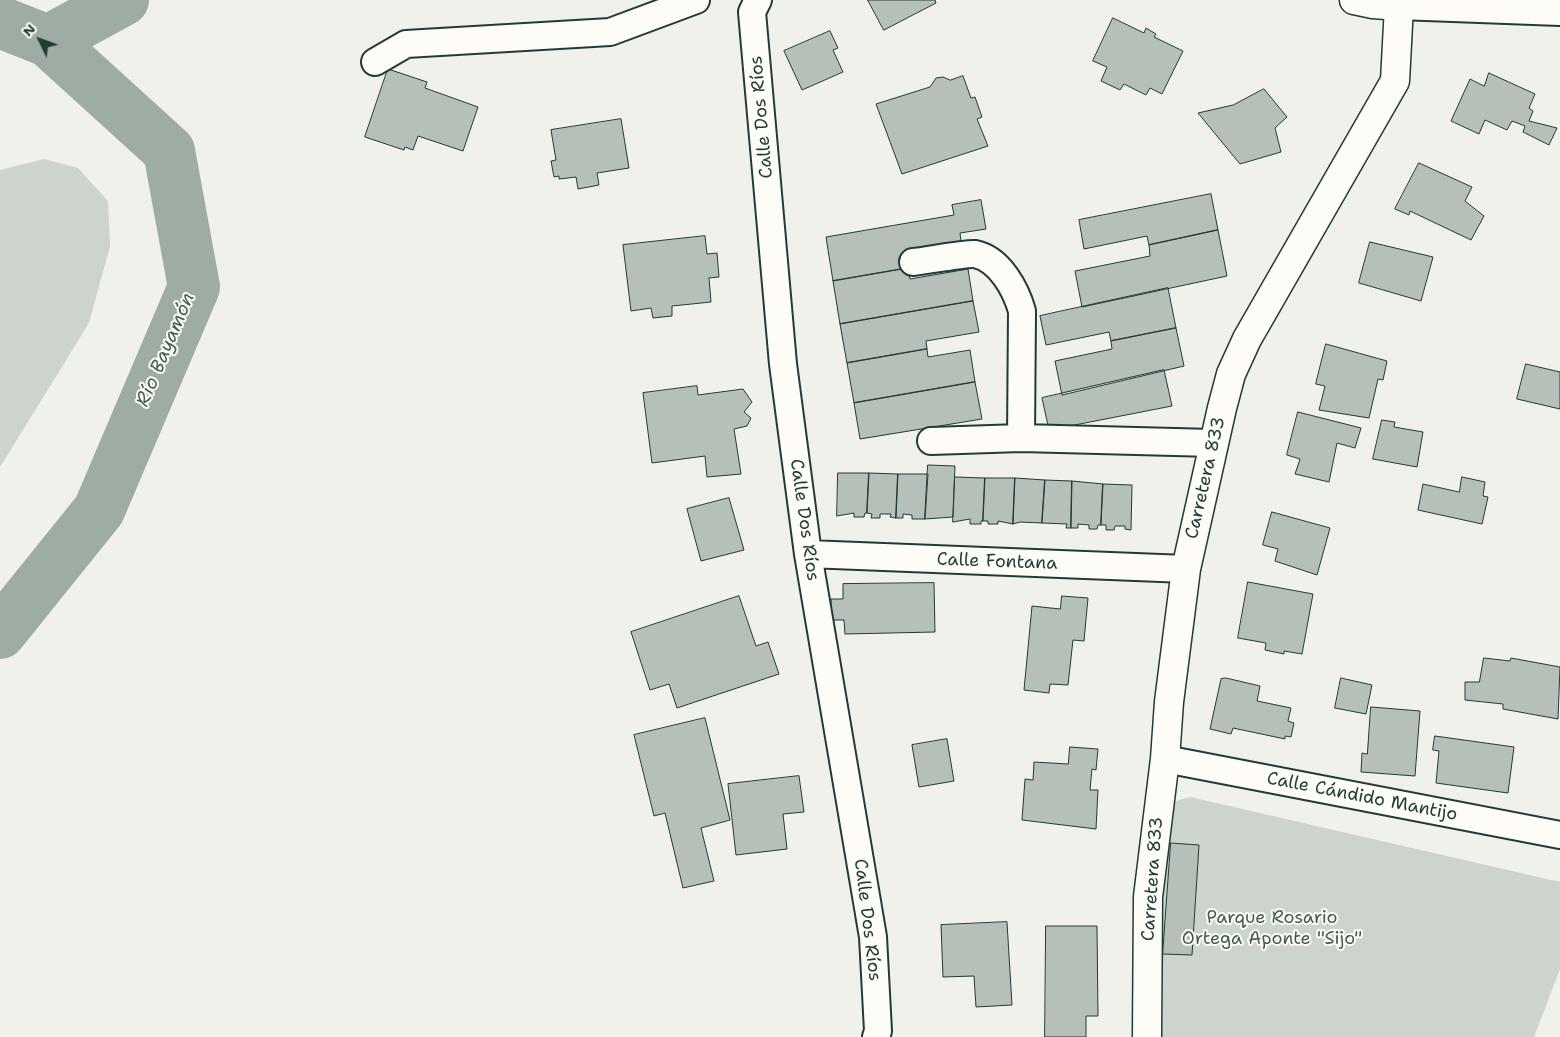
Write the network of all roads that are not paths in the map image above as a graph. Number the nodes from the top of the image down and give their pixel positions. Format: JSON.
{"nodes":[{"id":1,"x":696,"y":0,"type":"edge"},
{"id":2,"x":758,"y":0,"type":"edge"},
{"id":3,"x":1354,"y":0,"type":"edge"},
{"id":4,"x":1400,"y":6,"type":"junction"},
{"id":5,"x":1560,"y":12,"type":"edge"},
{"id":6,"x":375,"y":62,"type":"dead end"},
{"id":7,"x":913,"y":262,"type":"dead end"},
{"id":8,"x":1021,"y":438,"type":"junction"},
{"id":9,"x":931,"y":441,"type":"dead end"},
{"id":10,"x":1213,"y":443,"type":"junction"},
{"id":11,"x":808,"y":554,"type":"junction"},
{"id":12,"x":1186,"y":569,"type":"junction"},
{"id":13,"x":1165,"y":759,"type":"junction"},
{"id":14,"x":1560,"y":835,"type":"edge"},
{"id":15,"x":876,"y":1037,"type":"edge"},
{"id":16,"x":1147,"y":1037,"type":"edge"}],
"edges":[{"from":1,"to":6,"type":"street"},
{"from":2,"to":11,"type":"street","name":"Calle Dos Ríos"},
{"from":3,"to":4,"type":"street"},
{"from":4,"to":5,"type":"street"},
{"from":4,"to":10,"type":"street","name":"Carretera 833"},
{"from":7,"to":8,"type":"street"},
{"from":8,"to":9,"type":"street"},
{"from":8,"to":10,"type":"street"},
{"from":10,"to":12,"type":"street","name":"Carretera 833"},
{"from":11,"to":12,"type":"street","name":"Calle Fontana"},
{"from":11,"to":15,"type":"street","name":"Calle Dos Ríos"},
{"from":12,"to":13,"type":"street","name":"Carretera 833"},
{"from":13,"to":14,"type":"street","name":"Calle Cándido Mantijo"},
{"from":13,"to":16,"type":"street","name":"Carretera 833"}]}
